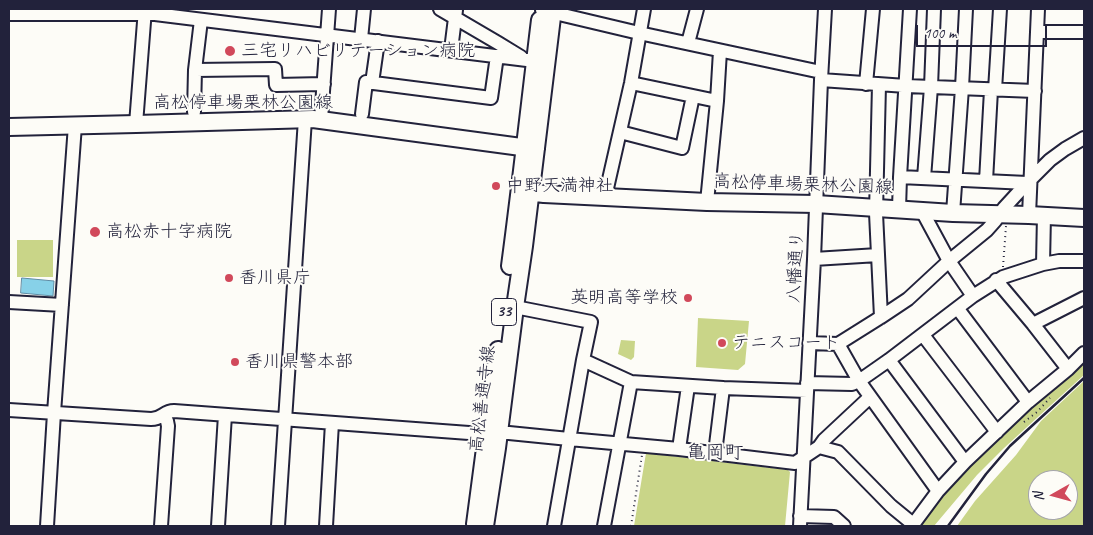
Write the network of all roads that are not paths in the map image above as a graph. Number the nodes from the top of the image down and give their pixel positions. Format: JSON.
{"nodes":[{"id":1,"x":329,"y":9,"type":"edge"},
{"id":2,"x":364,"y":9,"type":"edge"},
{"id":3,"x":440,"y":9,"type":"edge"},
{"id":4,"x":644,"y":9,"type":"edge"},
{"id":5,"x":697,"y":9,"type":"edge"},
{"id":6,"x":825,"y":9,"type":"edge"},
{"id":7,"x":874,"y":9,"type":"edge"},
{"id":8,"x":910,"y":9,"type":"edge"},
{"id":9,"x":934,"y":9,"type":"edge"},
{"id":10,"x":966,"y":9,"type":"edge"},
{"id":11,"x":1000,"y":9,"type":"edge"},
{"id":12,"x":1038,"y":9,"type":"edge"},
{"id":13,"x":547,"y":10,"type":"edge"},
{"id":14,"x":145,"y":11,"type":"edge"},
{"id":15,"x":455,"y":13,"type":"edge"},
{"id":16,"x":9,"y":14,"type":"edge"},
{"id":17,"x":198,"y":16,"type":"edge"},
{"id":18,"x":1038,"y":32,"type":"junction"},
{"id":19,"x":1084,"y":32,"type":"edge"},
{"id":20,"x":639,"y":33,"type":"junction"},
{"id":21,"x":327,"y":35,"type":"junction"},
{"id":22,"x":361,"y":39,"type":"junction"},
{"id":23,"x":378,"y":41,"type":"junction"},
{"id":24,"x":688,"y":43,"type":"junction"},
{"id":25,"x":451,"y":50,"type":"junction"},
{"id":26,"x":720,"y":51,"type":"junction"},
{"id":27,"x":497,"y":56,"type":"junction"},
{"id":28,"x":535,"y":61,"type":"junction"},
{"id":29,"x":196,"y":70,"type":"junction"},
{"id":30,"x":821,"y":76,"type":"junction"},
{"id":31,"x":372,"y":83,"type":"junction"},
{"id":32,"x":631,"y":83,"type":"junction"},
{"id":33,"x":324,"y":84,"type":"junction"},
{"id":34,"x":873,"y":84,"type":"junction"},
{"id":35,"x":906,"y":86,"type":"junction"},
{"id":36,"x":931,"y":87,"type":"junction"},
{"id":37,"x":962,"y":88,"type":"junction"},
{"id":38,"x":993,"y":90,"type":"junction"},
{"id":39,"x":1035,"y":91,"type":"junction"},
{"id":40,"x":693,"y":96,"type":"junction"},
{"id":41,"x":717,"y":101,"type":"junction"},
{"id":42,"x":194,"y":112,"type":"dead end"},
{"id":43,"x":362,"y":114,"type":"dead end"},
{"id":44,"x":313,"y":119,"type":"junction"},
{"id":45,"x":136,"y":124,"type":"junction"},
{"id":46,"x":75,"y":125,"type":"junction"},
{"id":47,"x":9,"y":127,"type":"edge"},
{"id":48,"x":620,"y":132,"type":"junction"},
{"id":49,"x":1084,"y":138,"type":"edge"},
{"id":50,"x":530,"y":148,"type":"junction"},
{"id":51,"x":900,"y":177,"type":"junction"},
{"id":52,"x":924,"y":178,"type":"junction"},
{"id":53,"x":956,"y":180,"type":"junction"},
{"id":54,"x":986,"y":181,"type":"junction"},
{"id":55,"x":1029,"y":181,"type":"junction"},
{"id":56,"x":525,"y":192,"type":"junction"},
{"id":57,"x":605,"y":197,"type":"junction"},
{"id":58,"x":707,"y":202,"type":"junction"},
{"id":59,"x":816,"y":204,"type":"junction"},
{"id":60,"x":876,"y":208,"type":"junction"},
{"id":61,"x":899,"y":209,"type":"junction"},
{"id":62,"x":922,"y":211,"type":"junction"},
{"id":63,"x":953,"y":212,"type":"junction"},
{"id":64,"x":1037,"y":215,"type":"junction"},
{"id":65,"x":1003,"y":217,"type":"junction"},
{"id":66,"x":1084,"y":218,"type":"edge"},
{"id":67,"x":878,"y":255,"type":"junction"},
{"id":68,"x":814,"y":259,"type":"junction"},
{"id":69,"x":948,"y":260,"type":"junction"},
{"id":70,"x":1084,"y":261,"type":"edge"},
{"id":71,"x":1042,"y":264,"type":"junction"},
{"id":72,"x":1000,"y":278,"type":"junction"},
{"id":73,"x":974,"y":296,"type":"junction"},
{"id":74,"x":1084,"y":298,"type":"edge"},
{"id":75,"x":9,"y":302,"type":"edge"},
{"id":76,"x":62,"y":305,"type":"junction"},
{"id":77,"x":515,"y":308,"type":"junction"},
{"id":78,"x":958,"y":309,"type":"junction"},
{"id":79,"x":881,"y":317,"type":"junction"},
{"id":80,"x":1034,"y":324,"type":"junction"},
{"id":81,"x":923,"y":335,"type":"junction"},
{"id":82,"x":809,"y":343,"type":"junction"},
{"id":83,"x":838,"y":344,"type":"junction"},
{"id":84,"x":1084,"y":352,"type":"edge"},
{"id":85,"x":583,"y":360,"type":"junction"},
{"id":86,"x":890,"y":360,"type":"junction"},
{"id":87,"x":1068,"y":369,"type":"junction"},
{"id":88,"x":859,"y":381,"type":"junction"},
{"id":89,"x":631,"y":382,"type":"junction"},
{"id":90,"x":688,"y":386,"type":"junction"},
{"id":91,"x":807,"y":387,"type":"junction"},
{"id":92,"x":723,"y":388,"type":"junction"},
{"id":93,"x":870,"y":397,"type":"junction"},
{"id":94,"x":1028,"y":402,"type":"junction"},
{"id":95,"x":9,"y":410,"type":"edge"},
{"id":96,"x":54,"y":413,"type":"junction"},
{"id":97,"x":163,"y":415,"type":"junction"},
{"id":98,"x":226,"y":415,"type":"junction"},
{"id":99,"x":285,"y":420,"type":"junction"},
{"id":100,"x":332,"y":423,"type":"junction"},
{"id":101,"x":997,"y":432,"type":"junction"},
{"id":102,"x":493,"y":433,"type":"junction"},
{"id":103,"x":569,"y":439,"type":"junction"},
{"id":104,"x":618,"y":443,"type":"junction"},
{"id":105,"x":819,"y":448,"type":"junction"},
{"id":106,"x":679,"y":449,"type":"junction"},
{"id":107,"x":715,"y":453,"type":"junction"},
{"id":108,"x":803,"y":457,"type":"junction"},
{"id":109,"x":964,"y":462,"type":"junction"},
{"id":110,"x":938,"y":491,"type":"junction"},
{"id":111,"x":800,"y":521,"type":"edge"},
{"id":112,"x":913,"y":525,"type":"edge"},
{"id":113,"x":47,"y":526,"type":"edge"},
{"id":114,"x":161,"y":526,"type":"edge"},
{"id":115,"x":218,"y":526,"type":"edge"},
{"id":116,"x":278,"y":526,"type":"edge"},
{"id":117,"x":326,"y":526,"type":"edge"},
{"id":118,"x":474,"y":526,"type":"edge"},
{"id":119,"x":485,"y":526,"type":"edge"},
{"id":120,"x":554,"y":526,"type":"edge"},
{"id":121,"x":604,"y":526,"type":"edge"},
{"id":122,"x":844,"y":526,"type":"edge"}],
"edges":[{"from":1,"to":21,"type":"street"},
{"from":2,"to":22,"type":"street"},
{"from":3,"to":15,"type":"street"},
{"from":4,"to":20,"type":"street"},
{"from":5,"to":24,"type":"street"},
{"from":6,"to":30,"type":"street","name":"八幡通り"},
{"from":7,"to":34,"type":"street"},
{"from":8,"to":35,"type":"street"},
{"from":9,"to":36,"type":"street"},
{"from":10,"to":37,"type":"street"},
{"from":11,"to":38,"type":"street"},
{"from":12,"to":18,"type":"street"},
{"from":13,"to":20,"type":"street"},
{"from":13,"to":28,"type":"main road","name":"高松善通寺線","number":"33"},
{"from":14,"to":16,"type":"street"},
{"from":14,"to":17,"type":"street"},
{"from":14,"to":45,"type":"street"},
{"from":15,"to":25,"type":"street"},
{"from":15,"to":28,"type":"street"},
{"from":17,"to":21,"type":"street"},
{"from":17,"to":29,"type":"street"},
{"from":18,"to":19,"type":"street"},
{"from":18,"to":39,"type":"street"},
{"from":20,"to":24,"type":"street"},
{"from":20,"to":32,"type":"street"},
{"from":21,"to":22,"type":"street"},
{"from":21,"to":33,"type":"street"},
{"from":22,"to":23,"type":"street"},
{"from":23,"to":25,"type":"street"},
{"from":23,"to":31,"type":"street"},
{"from":24,"to":26,"type":"street"},
{"from":25,"to":27,"type":"street"},
{"from":26,"to":30,"type":"street"},
{"from":26,"to":41,"type":"street"},
{"from":27,"to":28,"type":"street"},
{"from":27,"to":31,"type":"street"},
{"from":28,"to":50,"type":"main road","name":"高松善通寺線","number":"33"},
{"from":29,"to":33,"type":"street"},
{"from":29,"to":42,"type":"street"},
{"from":30,"to":34,"type":"street"},
{"from":30,"to":59,"type":"street","name":"八幡通り"},
{"from":31,"to":43,"type":"street"},
{"from":32,"to":40,"type":"street"},
{"from":32,"to":48,"type":"street"},
{"from":33,"to":44,"type":"street"},
{"from":34,"to":35,"type":"street"},
{"from":34,"to":60,"type":"street"},
{"from":35,"to":36,"type":"street"},
{"from":35,"to":51,"type":"street"},
{"from":36,"to":37,"type":"street"},
{"from":36,"to":52,"type":"street"},
{"from":37,"to":38,"type":"street"},
{"from":37,"to":53,"type":"street"},
{"from":38,"to":39,"type":"street"},
{"from":38,"to":54,"type":"street"},
{"from":39,"to":55,"type":"street"},
{"from":40,"to":41,"type":"street"},
{"from":40,"to":48,"type":"street"},
{"from":41,"to":58,"type":"street"},
{"from":44,"to":45,"type":"main road","name":"高松停車場栗林公園線"},
{"from":44,"to":50,"type":"main road","name":"高松停車場栗林公園線"},
{"from":44,"to":99,"type":"street"},
{"from":45,"to":46,"type":"main road","name":"高松停車場栗林公園線"},
{"from":46,"to":47,"type":"main road","name":"高松停車場栗林公園線"},
{"from":46,"to":76,"type":"street"},
{"from":48,"to":57,"type":"street"},
{"from":49,"to":55,"type":"street"},
{"from":50,"to":56,"type":"main road","name":"高松善通寺線","number":"33"},
{"from":51,"to":52,"type":"street"},
{"from":51,"to":61,"type":"street"},
{"from":52,"to":53,"type":"street"},
{"from":53,"to":54,"type":"street"},
{"from":53,"to":63,"type":"street"},
{"from":54,"to":55,"type":"street"},
{"from":55,"to":64,"type":"street"},
{"from":55,"to":65,"type":"street"},
{"from":56,"to":57,"type":"main road","name":"高松停車場栗林公園線"},
{"from":56,"to":77,"type":"main road","name":"高松善通寺線","number":"33"},
{"from":56,"to":102,"type":"main road","name":"高松善通寺線","number":"33"},
{"from":57,"to":58,"type":"main road","name":"高松停車場栗林公園線"},
{"from":58,"to":59,"type":"main road","name":"高松停車場栗林公園線"},
{"from":59,"to":60,"type":"main road","name":"高松停車場栗林公園線"},
{"from":59,"to":68,"type":"street","name":"八幡通り"},
{"from":60,"to":61,"type":"main road","name":"高松停車場栗林公園線"},
{"from":60,"to":67,"type":"street"},
{"from":61,"to":62,"type":"main road","name":"高松停車場栗林公園線"},
{"from":62,"to":63,"type":"main road","name":"高松停車場栗林公園線"},
{"from":62,"to":69,"type":"street"},
{"from":63,"to":65,"type":"main road","name":"高松停車場栗林公園線"},
{"from":64,"to":65,"type":"main road","name":"高松停車場栗林公園線"},
{"from":64,"to":66,"type":"main road","name":"高松停車場栗林公園線"},
{"from":64,"to":71,"type":"street"},
{"from":65,"to":69,"type":"street"},
{"from":67,"to":68,"type":"street"},
{"from":67,"to":79,"type":"street"},
{"from":68,"to":82,"type":"street","name":"八幡通り"},
{"from":69,"to":73,"type":"street"},
{"from":69,"to":79,"type":"street"},
{"from":70,"to":71,"type":"street"},
{"from":71,"to":72,"type":"street"},
{"from":72,"to":73,"type":"street"},
{"from":72,"to":80,"type":"street"},
{"from":73,"to":78,"type":"street"},
{"from":74,"to":80,"type":"street"},
{"from":75,"to":76,"type":"street"},
{"from":76,"to":96,"type":"street"},
{"from":77,"to":85,"type":"street"},
{"from":77,"to":102,"type":"main road","name":"高松善通寺線","number":"33"},
{"from":78,"to":81,"type":"street"},
{"from":78,"to":94,"type":"street"},
{"from":79,"to":83,"type":"street"},
{"from":80,"to":87,"type":"street"},
{"from":81,"to":86,"type":"street"},
{"from":81,"to":101,"type":"street"},
{"from":82,"to":83,"type":"street"},
{"from":82,"to":91,"type":"street","name":"八幡通り"},
{"from":83,"to":88,"type":"street"},
{"from":84,"to":87,"type":"street"},
{"from":85,"to":89,"type":"street"},
{"from":85,"to":103,"type":"street"},
{"from":86,"to":88,"type":"street"},
{"from":86,"to":109,"type":"street"},
{"from":87,"to":94,"type":"street"},
{"from":88,"to":91,"type":"street"},
{"from":88,"to":93,"type":"street"},
{"from":89,"to":90,"type":"street"},
{"from":89,"to":104,"type":"street"},
{"from":90,"to":92,"type":"street"},
{"from":90,"to":106,"type":"street"},
{"from":91,"to":92,"type":"street"},
{"from":91,"to":108,"type":"street","name":"八幡通り"},
{"from":92,"to":107,"type":"street"},
{"from":93,"to":105,"type":"street"},
{"from":93,"to":110,"type":"street"},
{"from":94,"to":101,"type":"street"},
{"from":95,"to":96,"type":"street"},
{"from":96,"to":97,"type":"street"},
{"from":96,"to":113,"type":"street"},
{"from":97,"to":98,"type":"street"},
{"from":97,"to":114,"type":"street"},
{"from":98,"to":99,"type":"street"},
{"from":98,"to":115,"type":"street"},
{"from":99,"to":100,"type":"street"},
{"from":99,"to":116,"type":"street"},
{"from":100,"to":102,"type":"street"},
{"from":100,"to":117,"type":"street"},
{"from":101,"to":109,"type":"street"},
{"from":102,"to":103,"type":"street"},
{"from":102,"to":118,"type":"main road","name":"高松善通寺線","number":"33"},
{"from":102,"to":119,"type":"main road","name":"高松善通寺線","number":"33"},
{"from":103,"to":104,"type":"street"},
{"from":103,"to":120,"type":"street"},
{"from":104,"to":106,"type":"street"},
{"from":104,"to":121,"type":"street"},
{"from":105,"to":108,"type":"street"},
{"from":105,"to":112,"type":"street"},
{"from":106,"to":107,"type":"street"},
{"from":107,"to":108,"type":"street"},
{"from":108,"to":111,"type":"street","name":"八幡通り"},
{"from":109,"to":110,"type":"street"},
{"from":110,"to":112,"type":"street"},
{"from":111,"to":122,"type":"street"}]}
